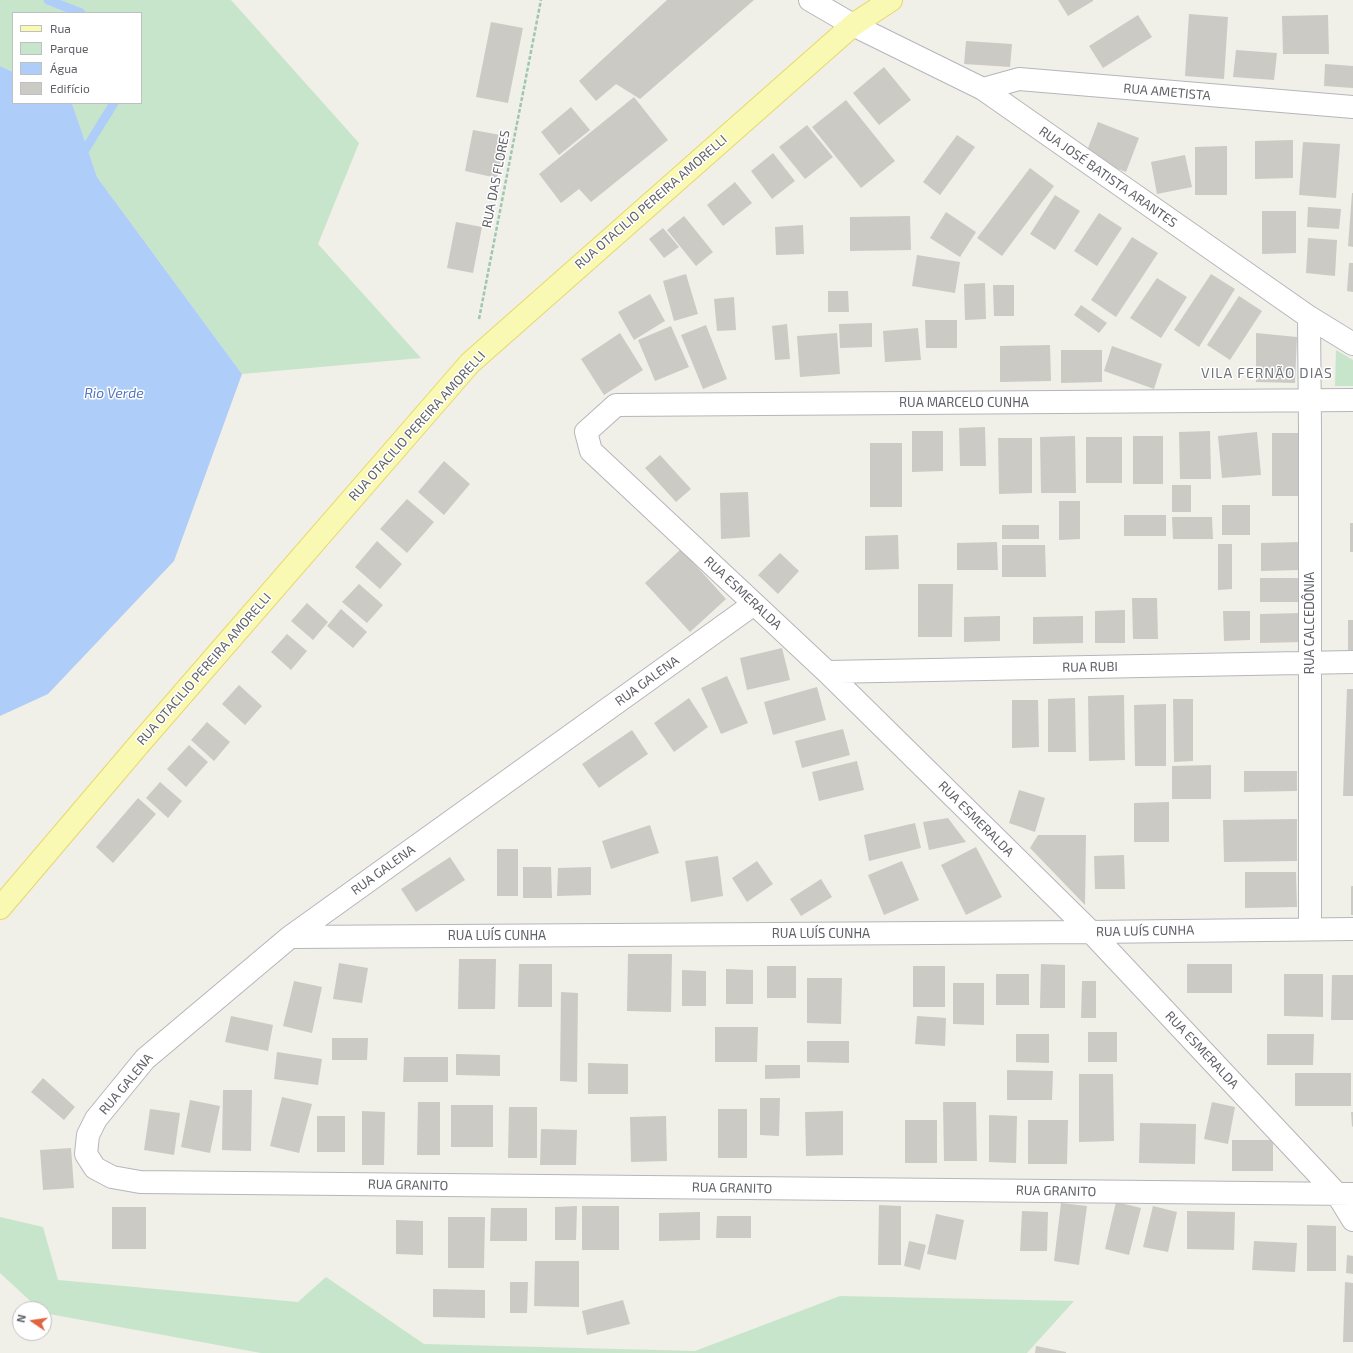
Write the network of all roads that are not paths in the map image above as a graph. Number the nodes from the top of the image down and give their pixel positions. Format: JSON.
{"nodes":[{"id":1,"x":810,"y":0,"type":"edge"},
{"id":2,"x":891,"y":0,"type":"edge"},
{"id":3,"x":853,"y":25,"type":"junction"},
{"id":4,"x":982,"y":89,"type":"junction"},
{"id":5,"x":1353,"y":107,"type":"edge"},
{"id":6,"x":1309,"y":317,"type":"junction"},
{"id":7,"x":1353,"y":344,"type":"edge"},
{"id":8,"x":1309,"y":400,"type":"junction"},
{"id":9,"x":1353,"y":400,"type":"edge"},
{"id":10,"x":586,"y":432,"type":"joint"},
{"id":11,"x":754,"y":604,"type":"junction"},
{"id":12,"x":1310,"y":662,"type":"junction"},
{"id":13,"x":1353,"y":662,"type":"edge"},
{"id":14,"x":827,"y":672,"type":"junction"},
{"id":15,"x":0,"y":908,"type":"edge"},
{"id":16,"x":1310,"y":929,"type":"junction"},
{"id":17,"x":1353,"y":929,"type":"edge"},
{"id":18,"x":1091,"y":932,"type":"junction"},
{"id":19,"x":290,"y":937,"type":"junction"},
{"id":20,"x":112,"y":1177,"type":"joint"},
{"id":21,"x":1345,"y":1194,"type":"edge"},
{"id":22,"x":1353,"y":1220,"type":"edge"}],
"edges":[{"from":1,"to":3,"type":"street","name":"RUA JOSÉ BATISTA ARANTES"},
{"from":2,"to":3,"type":"main road","name":"RUA OTACILIO PEREIRA AMORELLI"},
{"from":3,"to":4,"type":"street","name":"RUA JOSÉ BATISTA ARANTES"},
{"from":3,"to":15,"type":"main road","name":"RUA OTACILIO PEREIRA AMORELLI"},
{"from":4,"to":5,"type":"street","name":"RUA AMETISTA"},
{"from":4,"to":6,"type":"street","name":"RUA JOSÉ BATISTA ARANTES"},
{"from":6,"to":7,"type":"street","name":"RUA JOSÉ BATISTA ARANTES"},
{"from":6,"to":8,"type":"street","name":"RUA CALCEDÔNIA"},
{"from":8,"to":9,"type":"street","name":"RUA MARCELO CUNHA"},
{"from":8,"to":10,"type":"street","name":"RUA MARCELO CUNHA"},
{"from":8,"to":12,"type":"street","name":"RUA CALCEDÔNIA"},
{"from":10,"to":11,"type":"street","name":"RUA ESMERALDA"},
{"from":11,"to":14,"type":"street","name":"RUA ESMERALDA"},
{"from":11,"to":19,"type":"street","name":"RUA GALENA"},
{"from":12,"to":13,"type":"street","name":"RUA RUBI"},
{"from":12,"to":14,"type":"street","name":"RUA RUBI"},
{"from":12,"to":16,"type":"street","name":"RUA CALCEDÔNIA"},
{"from":14,"to":18,"type":"street","name":"RUA ESMERALDA"},
{"from":16,"to":17,"type":"street","name":"RUA LUÍS CUNHA"},
{"from":16,"to":18,"type":"street","name":"RUA LUÍS CUNHA"},
{"from":18,"to":19,"type":"street","name":"RUA LUÍS CUNHA"},
{"from":18,"to":21,"type":"street","name":"RUA ESMERALDA"},
{"from":19,"to":20,"type":"street","name":"RUA GALENA"},
{"from":20,"to":21,"type":"street","name":"RUA GRANITO"},
{"from":21,"to":22,"type":"street","name":"RUA ESMERALDA"}]}
